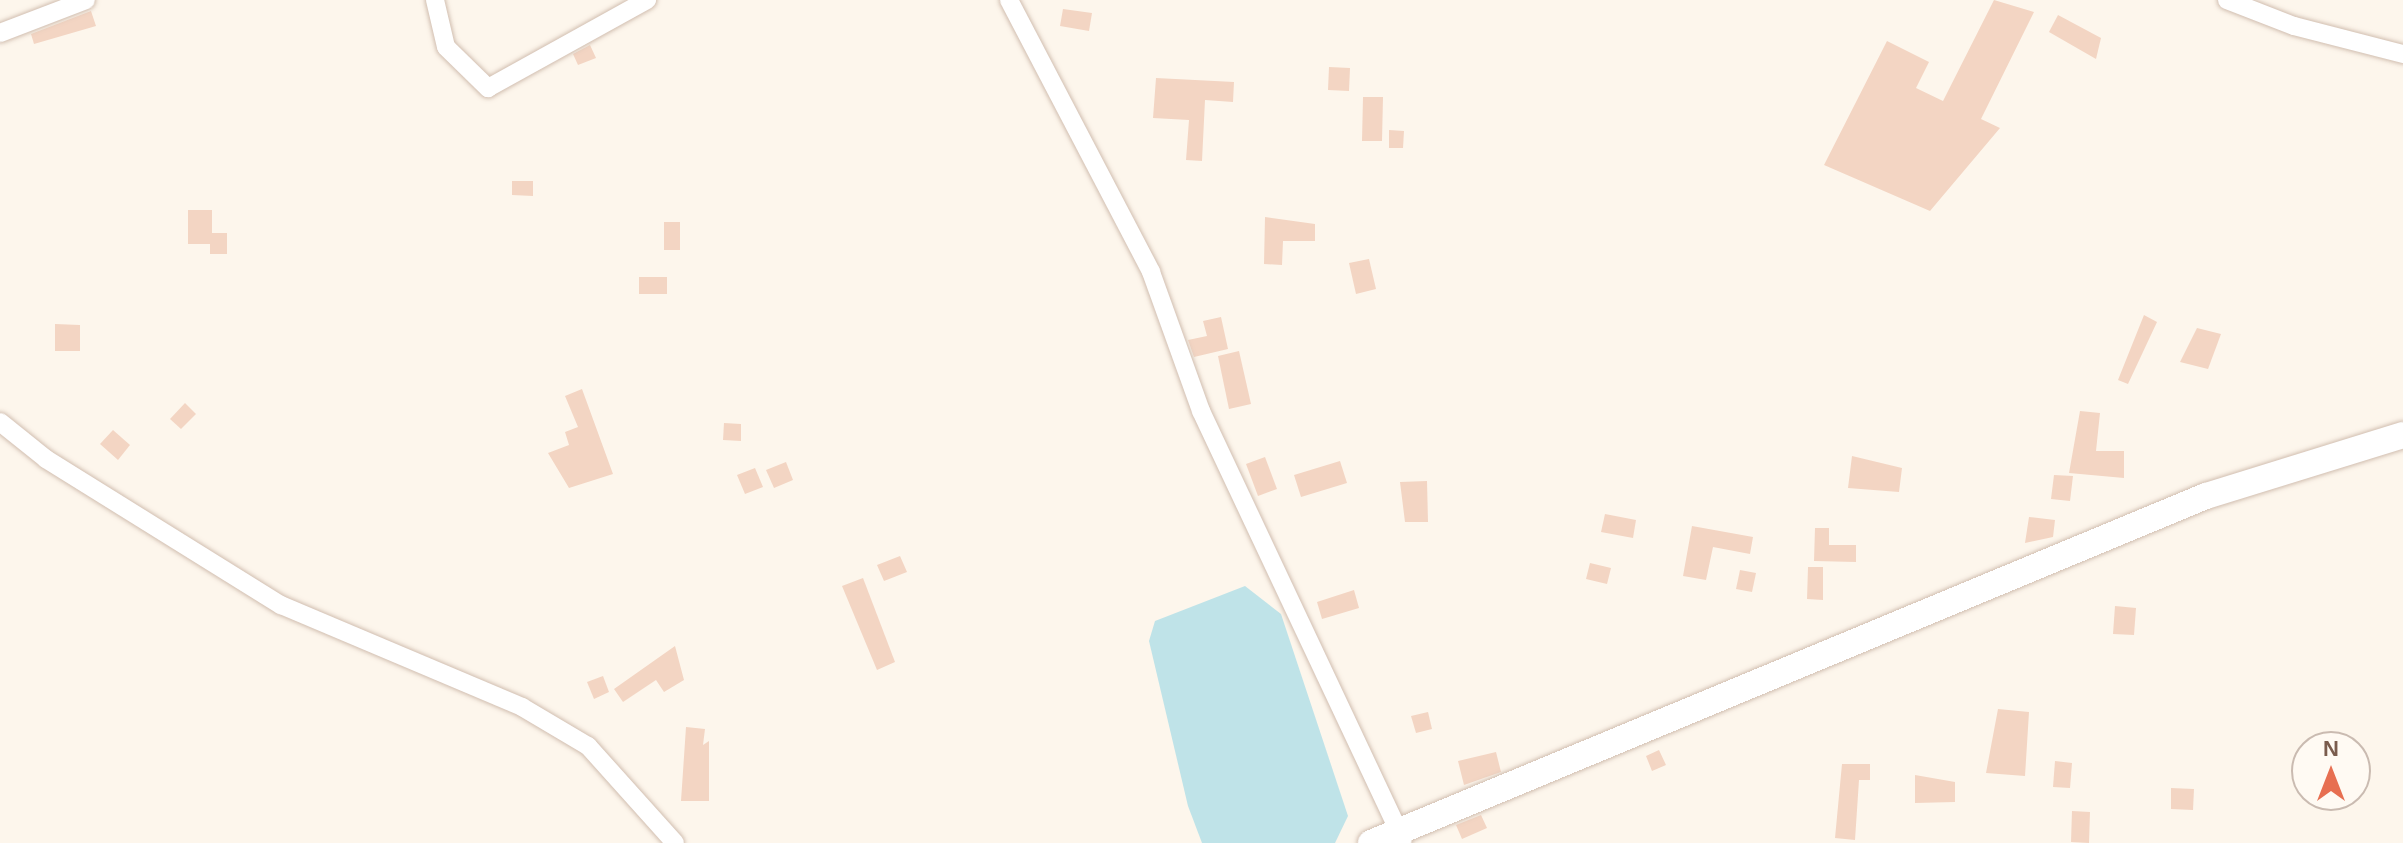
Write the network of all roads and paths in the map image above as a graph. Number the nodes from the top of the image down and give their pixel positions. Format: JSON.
{"nodes":[{"id":1,"x":86,"y":0,"type":"edge"},
{"id":2,"x":435,"y":0,"type":"edge"},
{"id":3,"x":647,"y":0,"type":"edge"},
{"id":4,"x":1009,"y":0,"type":"edge"},
{"id":5,"x":2227,"y":0,"type":"edge"},
{"id":6,"x":0,"y":33,"type":"edge"},
{"id":7,"x":2403,"y":54,"type":"edge"},
{"id":8,"x":0,"y":422,"type":"edge"},
{"id":9,"x":2403,"y":435,"type":"edge"},
{"id":10,"x":1402,"y":837,"type":"edge"},
{"id":11,"x":675,"y":843,"type":"edge"},
{"id":12,"x":1371,"y":843,"type":"edge"}],
"edges":[{"from":1,"to":6,"type":"street"},
{"from":2,"to":3,"type":"street"},
{"from":4,"to":10,"type":"street"},
{"from":5,"to":7,"type":"street"},
{"from":8,"to":11,"type":"street"},
{"from":9,"to":10,"type":"street"},
{"from":10,"to":12,"type":"street"}]}
